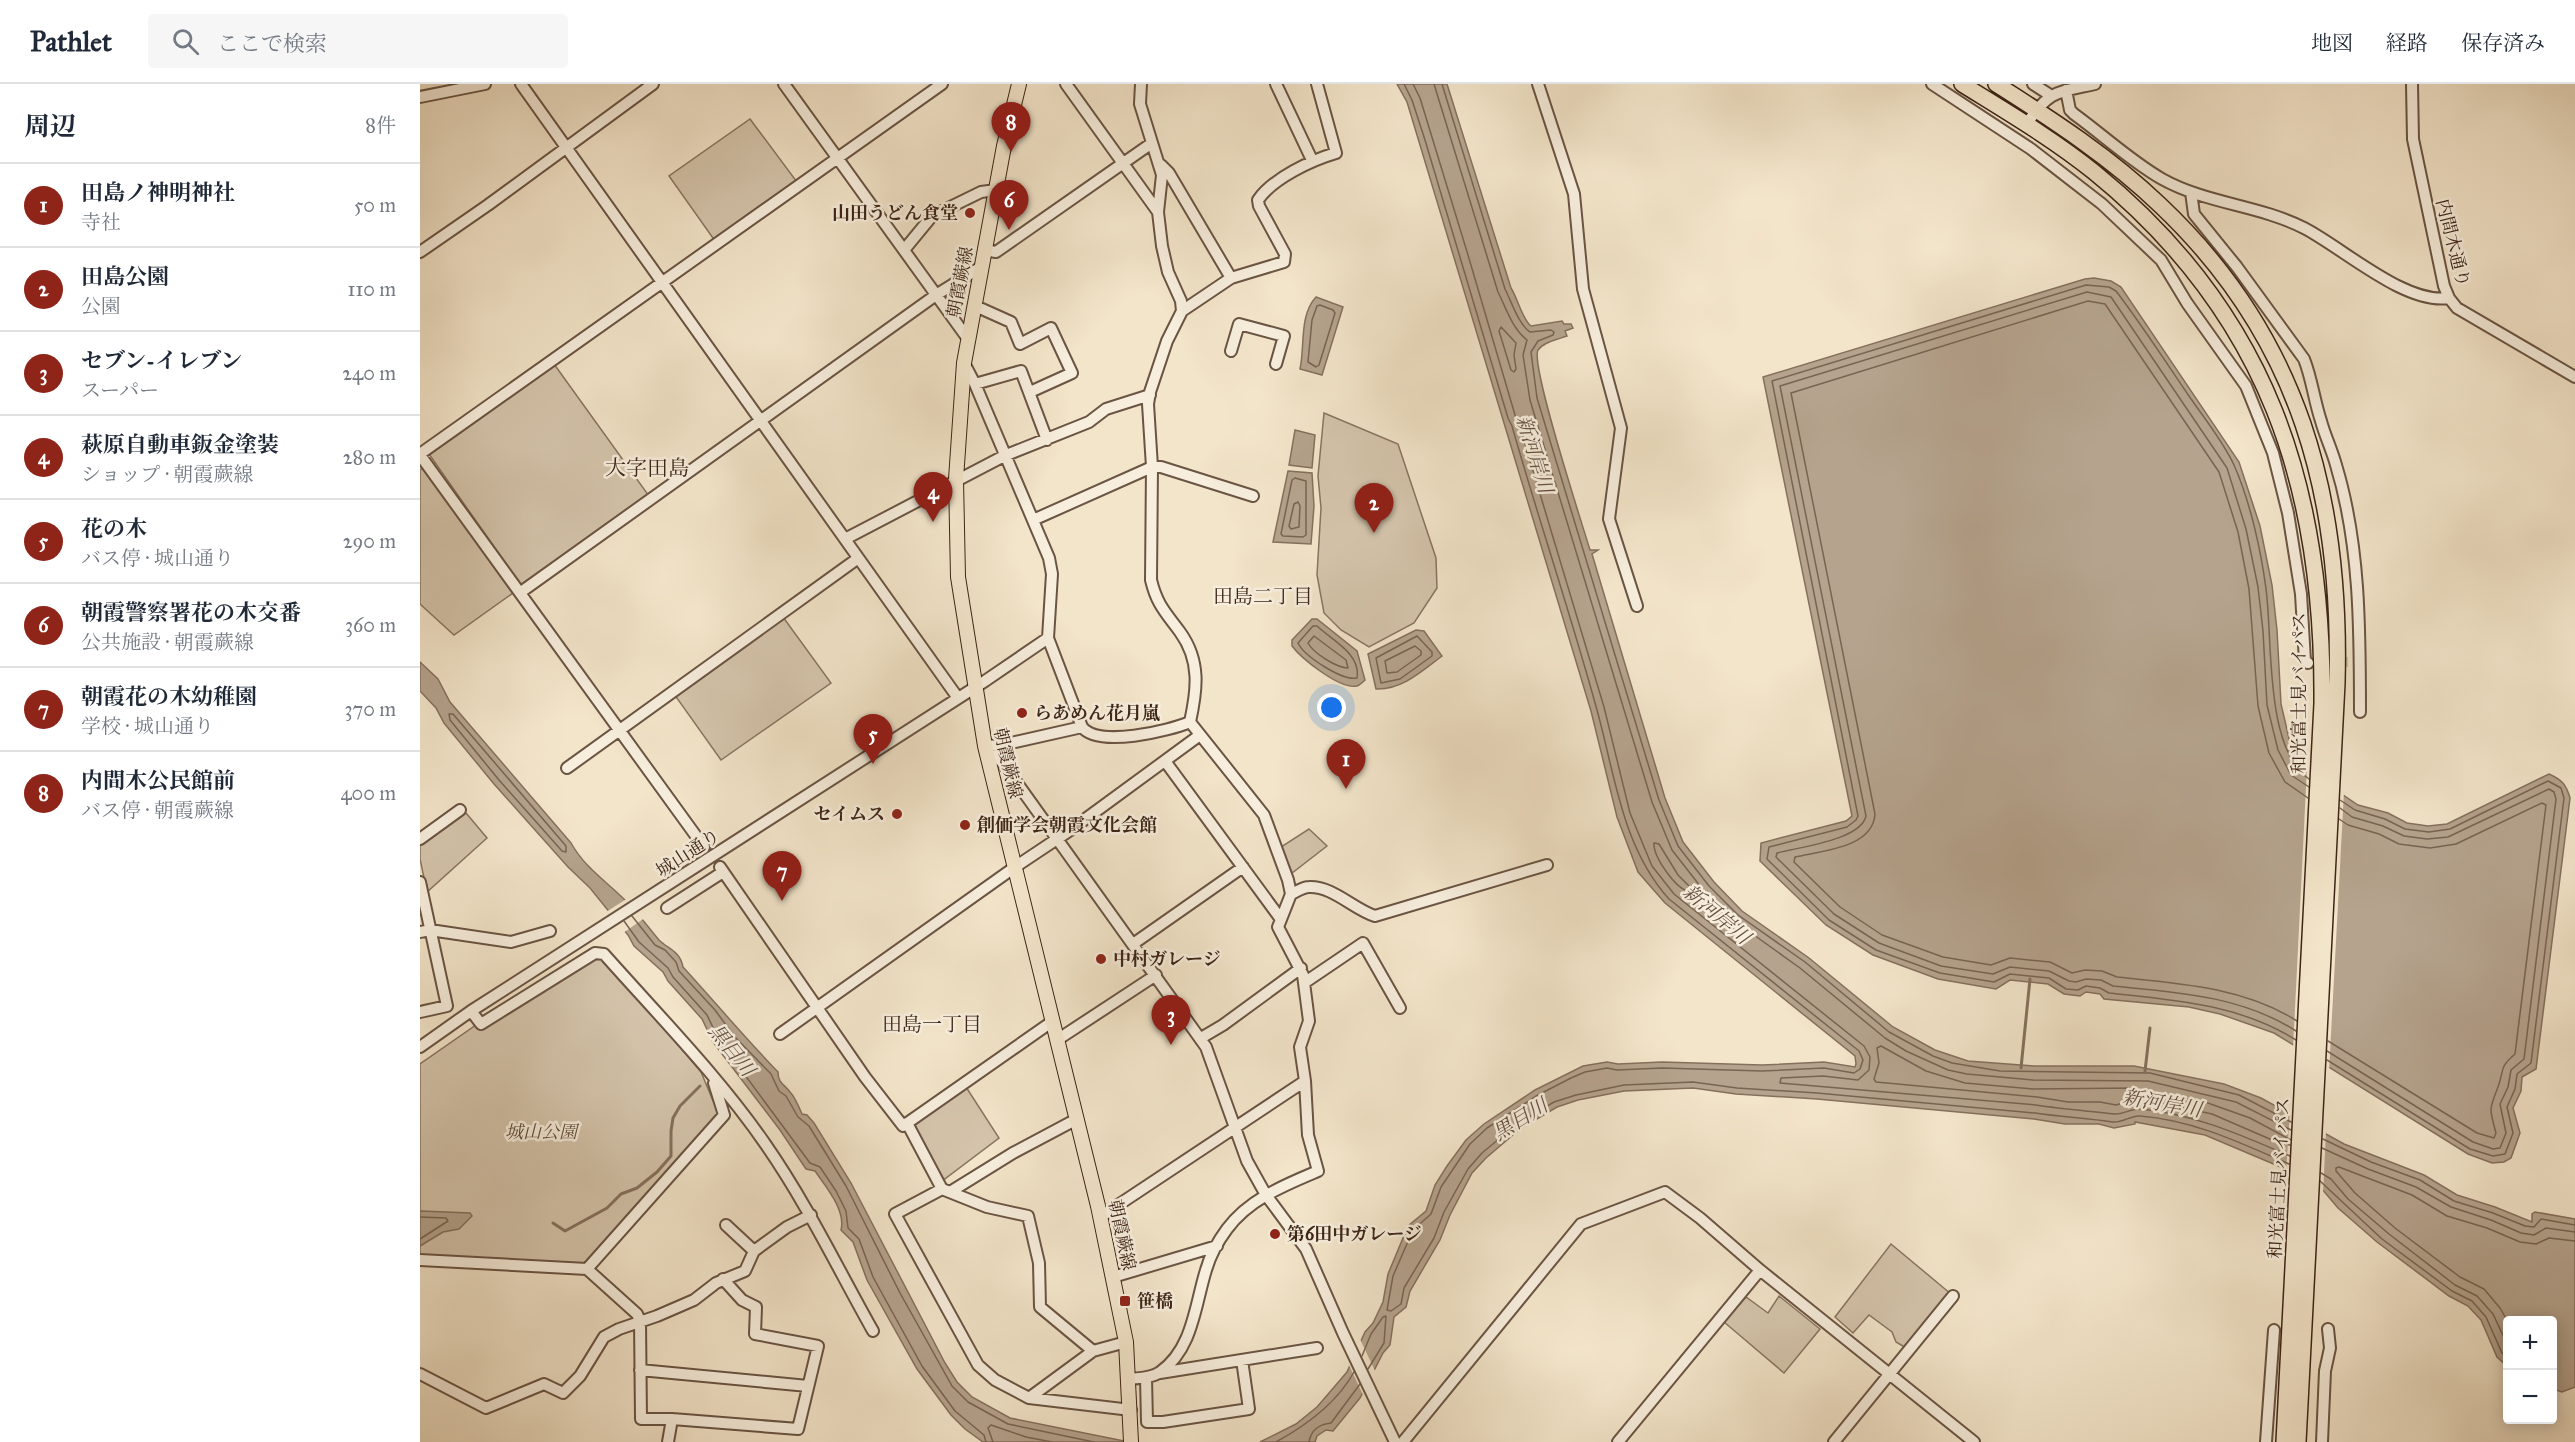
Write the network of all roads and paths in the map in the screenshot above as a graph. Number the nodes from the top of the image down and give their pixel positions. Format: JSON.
{"nodes":[{"id":1,"x":485,"y":84,"type":"edge"},
{"id":2,"x":521,"y":84,"type":"edge"},
{"id":3,"x":653,"y":84,"type":"edge"},
{"id":4,"x":784,"y":84,"type":"edge"},
{"id":5,"x":942,"y":84,"type":"edge"},
{"id":6,"x":1019,"y":84,"type":"edge"},
{"id":7,"x":1066,"y":84,"type":"edge"},
{"id":8,"x":1141,"y":84,"type":"edge"},
{"id":9,"x":1276,"y":84,"type":"edge"},
{"id":10,"x":1317,"y":84,"type":"edge"},
{"id":11,"x":1538,"y":84,"type":"edge"},
{"id":12,"x":1932,"y":84,"type":"edge"},
{"id":13,"x":1962,"y":84,"type":"edge"},
{"id":14,"x":1996,"y":84,"type":"edge"},
{"id":15,"x":2033,"y":84,"type":"edge"},
{"id":16,"x":2095,"y":84,"type":"edge"},
{"id":17,"x":2412,"y":84,"type":"edge"},
{"id":18,"x":2066,"y":90,"type":"junction"},
{"id":19,"x":2050,"y":95,"type":"junction"},
{"id":20,"x":420,"y":97,"type":"edge"},
{"id":21,"x":2036,"y":110,"type":"junction"},
{"id":22,"x":2027,"y":124,"type":"junction"},
{"id":23,"x":1152,"y":143,"type":"junction"},
{"id":24,"x":567,"y":147,"type":"junction"},
{"id":25,"x":837,"y":159,"type":"junction"},
{"id":26,"x":1312,"y":160,"type":"junction"},
{"id":27,"x":1122,"y":164,"type":"junction"},
{"id":28,"x":1161,"y":165,"type":"junction"},
{"id":29,"x":996,"y":190,"type":"junction"},
{"id":30,"x":2190,"y":192,"type":"junction"},
{"id":31,"x":1158,"y":212,"type":"junction"},
{"id":32,"x":904,"y":250,"type":"junction"},
{"id":33,"x":984,"y":250,"type":"junction"},
{"id":34,"x":420,"y":252,"type":"edge"},
{"id":35,"x":981,"y":267,"type":"junction"},
{"id":36,"x":1231,"y":278,"type":"junction"},
{"id":37,"x":662,"y":284,"type":"junction"},
{"id":38,"x":936,"y":295,"type":"junction"},
{"id":39,"x":2449,"y":298,"type":"junction"},
{"id":40,"x":974,"y":308,"type":"junction"},
{"id":41,"x":1182,"y":310,"type":"junction"},
{"id":42,"x":968,"y":339,"type":"junction"},
{"id":43,"x":1231,"y":351,"type":"dead end"},
{"id":44,"x":964,"y":363,"type":"junction"},
{"id":45,"x":1276,"y":364,"type":"dead end"},
{"id":46,"x":2575,"y":377,"type":"edge"},
{"id":47,"x":975,"y":384,"type":"junction"},
{"id":48,"x":1030,"y":392,"type":"junction"},
{"id":49,"x":1150,"y":395,"type":"junction"},
{"id":50,"x":761,"y":420,"type":"junction"},
{"id":51,"x":1047,"y":440,"type":"junction"},
{"id":52,"x":420,"y":454,"type":"edge"},
{"id":53,"x":1004,"y":456,"type":"junction"},
{"id":54,"x":1152,"y":467,"type":"junction"},
{"id":55,"x":956,"y":479,"type":"junction"},
{"id":56,"x":1253,"y":496,"type":"dead end"},
{"id":57,"x":1033,"y":520,"type":"junction"},
{"id":58,"x":845,"y":539,"type":"junction"},
{"id":59,"x":857,"y":559,"type":"junction"},
{"id":60,"x":521,"y":592,"type":"junction"},
{"id":61,"x":1637,"y":606,"type":"dead end"},
{"id":62,"x":1048,"y":638,"type":"junction"},
{"id":63,"x":2308,"y":663,"type":"dead end"},
{"id":64,"x":975,"y":688,"type":"junction"},
{"id":65,"x":958,"y":698,"type":"junction"},
{"id":66,"x":2360,"y":712,"type":"dead end"},
{"id":67,"x":1190,"y":722,"type":"junction"},
{"id":68,"x":1083,"y":727,"type":"junction"},
{"id":69,"x":618,"y":730,"type":"junction"},
{"id":70,"x":1200,"y":735,"type":"junction"},
{"id":71,"x":985,"y":746,"type":"junction"},
{"id":72,"x":1165,"y":760,"type":"junction"},
{"id":73,"x":567,"y":768,"type":"dead end"},
{"id":74,"x":460,"y":810,"type":"dead end"},
{"id":75,"x":420,"y":839,"type":"edge"},
{"id":76,"x":1058,"y":839,"type":"junction"},
{"id":77,"x":704,"y":847,"type":"dead end"},
{"id":78,"x":1547,"y":866,"type":"dead end"},
{"id":79,"x":1015,"y":867,"type":"junction"},
{"id":80,"x":1243,"y":867,"type":"junction"},
{"id":81,"x":420,"y":882,"type":"edge"},
{"id":82,"x":1290,"y":894,"type":"junction"},
{"id":83,"x":667,"y":908,"type":"dead end"},
{"id":84,"x":1280,"y":918,"type":"junction"},
{"id":85,"x":425,"y":931,"type":"edge"},
{"id":86,"x":550,"y":931,"type":"dead end"},
{"id":87,"x":1133,"y":944,"type":"junction"},
{"id":88,"x":1300,"y":968,"type":"junction"},
{"id":89,"x":1156,"y":975,"type":"junction"},
{"id":90,"x":1304,"y":983,"type":"junction"},
{"id":91,"x":818,"y":1007,"type":"junction"},
{"id":92,"x":1400,"y":1008,"type":"dead end"},
{"id":93,"x":471,"y":1011,"type":"junction"},
{"id":94,"x":420,"y":1012,"type":"edge"},
{"id":95,"x":1053,"y":1021,"type":"junction"},
{"id":96,"x":780,"y":1034,"type":"dead end"},
{"id":97,"x":1201,"y":1038,"type":"junction"},
{"id":98,"x":1057,"y":1040,"type":"junction"},
{"id":99,"x":420,"y":1047,"type":"edge"},
{"id":100,"x":713,"y":1079,"type":"junction"},
{"id":101,"x":1305,"y":1081,"type":"junction"},
{"id":102,"x":1077,"y":1119,"type":"junction"},
{"id":103,"x":908,"y":1123,"type":"junction"},
{"id":104,"x":1235,"y":1129,"type":"junction"},
{"id":105,"x":946,"y":1191,"type":"junction"},
{"id":106,"x":1266,"y":1195,"type":"junction"},
{"id":107,"x":811,"y":1215,"type":"junction"},
{"id":108,"x":1100,"y":1217,"type":"junction"},
{"id":109,"x":726,"y":1225,"type":"dead end"},
{"id":110,"x":1216,"y":1246,"type":"junction"},
{"id":111,"x":754,"y":1251,"type":"junction"},
{"id":112,"x":420,"y":1260,"type":"edge"},
{"id":113,"x":587,"y":1269,"type":"junction"},
{"id":114,"x":1760,"y":1270,"type":"junction"},
{"id":115,"x":1113,"y":1277,"type":"junction"},
{"id":116,"x":723,"y":1279,"type":"junction"},
{"id":117,"x":1953,"y":1296,"type":"dead end"},
{"id":118,"x":640,"y":1321,"type":"junction"},
{"id":119,"x":2328,"y":1329,"type":"dead end"},
{"id":120,"x":2274,"y":1330,"type":"dead end"},
{"id":121,"x":873,"y":1331,"type":"dead end"},
{"id":122,"x":1126,"y":1342,"type":"junction"},
{"id":123,"x":1317,"y":1348,"type":"dead end"},
{"id":124,"x":1093,"y":1351,"type":"junction"},
{"id":125,"x":1242,"y":1360,"type":"junction"},
{"id":126,"x":639,"y":1370,"type":"junction"},
{"id":127,"x":1159,"y":1373,"type":"junction"},
{"id":128,"x":1891,"y":1373,"type":"junction"},
{"id":129,"x":420,"y":1374,"type":"edge"},
{"id":130,"x":1146,"y":1378,"type":"junction"},
{"id":131,"x":1129,"y":1379,"type":"junction"},
{"id":132,"x":808,"y":1386,"type":"junction"},
{"id":133,"x":1029,"y":1398,"type":"junction"},
{"id":134,"x":1131,"y":1415,"type":"junction"},
{"id":135,"x":672,"y":1419,"type":"junction"},
{"id":136,"x":668,"y":1442,"type":"edge"},
{"id":137,"x":1131,"y":1442,"type":"edge"},
{"id":138,"x":1395,"y":1442,"type":"edge"},
{"id":139,"x":1402,"y":1442,"type":"edge"},
{"id":140,"x":1618,"y":1442,"type":"edge"},
{"id":141,"x":1834,"y":1442,"type":"edge"},
{"id":142,"x":1974,"y":1442,"type":"edge"},
{"id":143,"x":2266,"y":1442,"type":"edge"},
{"id":144,"x":2284,"y":1442,"type":"edge"},
{"id":145,"x":2298,"y":1442,"type":"edge"},
{"id":146,"x":2322,"y":1442,"type":"edge"}],
"edges":[{"from":1,"to":20,"type":"street"},
{"from":2,"to":24,"type":"street"},
{"from":3,"to":24,"type":"street"},
{"from":4,"to":25,"type":"street"},
{"from":5,"to":25,"type":"street"},
{"from":6,"to":29,"type":"main road","name":"朝霞蕨線"},
{"from":7,"to":27,"type":"street"},
{"from":8,"to":23,"type":"street"},
{"from":9,"to":26,"type":"street"},
{"from":10,"to":26,"type":"street"},
{"from":11,"to":61,"type":"street"},
{"from":12,"to":63,"type":"street"},
{"from":13,"to":22,"type":"highway","name":"和光富士見バイパス"},
{"from":14,"to":21,"type":"highway","name":"和光富士見バイパス"},
{"from":15,"to":19,"type":"street"},
{"from":16,"to":18,"type":"street"},
{"from":17,"to":39,"type":"street","name":"内間木通り"},
{"from":18,"to":19,"type":"street"},
{"from":18,"to":30,"type":"street"},
{"from":19,"to":21,"type":"street"},
{"from":21,"to":22,"type":"street"},
{"from":21,"to":145,"type":"highway","name":"和光富士見バイパス"},
{"from":22,"to":144,"type":"highway","name":"和光富士見バイパス"},
{"from":23,"to":27,"type":"street"},
{"from":23,"to":28,"type":"street"},
{"from":24,"to":34,"type":"street"},
{"from":24,"to":37,"type":"street"},
{"from":25,"to":32,"type":"street"},
{"from":25,"to":37,"type":"street"},
{"from":26,"to":36,"type":"street"},
{"from":27,"to":31,"type":"street"},
{"from":27,"to":33,"type":"street"},
{"from":28,"to":31,"type":"street"},
{"from":28,"to":36,"type":"street"},
{"from":29,"to":32,"type":"street"},
{"from":29,"to":33,"type":"main road","name":"朝霞蕨線"},
{"from":30,"to":39,"type":"street"},
{"from":30,"to":66,"type":"street"},
{"from":31,"to":41,"type":"street"},
{"from":32,"to":38,"type":"street"},
{"from":33,"to":35,"type":"main road","name":"朝霞蕨線"},
{"from":35,"to":38,"type":"street"},
{"from":35,"to":40,"type":"main road","name":"朝霞蕨線"},
{"from":36,"to":41,"type":"street"},
{"from":37,"to":50,"type":"street"},
{"from":37,"to":52,"type":"street"},
{"from":38,"to":42,"type":"street"},
{"from":38,"to":50,"type":"street"},
{"from":39,"to":46,"type":"street","name":"内間木通り"},
{"from":40,"to":42,"type":"main road","name":"朝霞蕨線"},
{"from":40,"to":48,"type":"street"},
{"from":41,"to":49,"type":"street"},
{"from":42,"to":44,"type":"main road","name":"朝霞蕨線"},
{"from":43,"to":45,"type":"street"},
{"from":44,"to":47,"type":"street"},
{"from":44,"to":55,"type":"main road","name":"朝霞蕨線"},
{"from":47,"to":48,"type":"street"},
{"from":47,"to":53,"type":"street"},
{"from":48,"to":51,"type":"street"},
{"from":49,"to":51,"type":"street"},
{"from":49,"to":54,"type":"street"},
{"from":50,"to":58,"type":"street"},
{"from":50,"to":60,"type":"street"},
{"from":51,"to":53,"type":"street"},
{"from":52,"to":60,"type":"street"},
{"from":53,"to":55,"type":"street"},
{"from":53,"to":57,"type":"street"},
{"from":54,"to":56,"type":"street"},
{"from":54,"to":57,"type":"street"},
{"from":54,"to":67,"type":"street"},
{"from":55,"to":58,"type":"street"},
{"from":55,"to":64,"type":"main road","name":"朝霞蕨線"},
{"from":57,"to":62,"type":"street"},
{"from":58,"to":59,"type":"street"},
{"from":59,"to":65,"type":"street"},
{"from":59,"to":69,"type":"street"},
{"from":60,"to":69,"type":"street"},
{"from":62,"to":64,"type":"street","name":"城山通り"},
{"from":62,"to":68,"type":"street"},
{"from":64,"to":65,"type":"street","name":"城山通り"},
{"from":64,"to":71,"type":"main road","name":"朝霞蕨線"},
{"from":65,"to":93,"type":"street","name":"城山通り"},
{"from":67,"to":68,"type":"street"},
{"from":67,"to":70,"type":"street"},
{"from":68,"to":71,"type":"street"},
{"from":69,"to":73,"type":"street"},
{"from":69,"to":77,"type":"street"},
{"from":70,"to":72,"type":"street"},
{"from":70,"to":82,"type":"street"},
{"from":71,"to":76,"type":"street"},
{"from":71,"to":79,"type":"main road","name":"朝霞蕨線"},
{"from":72,"to":76,"type":"street"},
{"from":72,"to":80,"type":"street"},
{"from":74,"to":75,"type":"street"},
{"from":76,"to":79,"type":"street"},
{"from":76,"to":87,"type":"street"},
{"from":78,"to":82,"type":"street"},
{"from":79,"to":91,"type":"street"},
{"from":79,"to":95,"type":"main road","name":"朝霞蕨線"},
{"from":80,"to":84,"type":"street"},
{"from":80,"to":87,"type":"street"},
{"from":81,"to":85,"type":"street"},
{"from":82,"to":84,"type":"street"},
{"from":83,"to":91,"type":"street"},
{"from":84,"to":88,"type":"street"},
{"from":85,"to":86,"type":"street"},
{"from":85,"to":94,"type":"street"},
{"from":87,"to":89,"type":"street"},
{"from":88,"to":90,"type":"street"},
{"from":88,"to":97,"type":"street"},
{"from":89,"to":97,"type":"street"},
{"from":89,"to":98,"type":"street"},
{"from":90,"to":92,"type":"street"},
{"from":90,"to":101,"type":"street"},
{"from":91,"to":96,"type":"street"},
{"from":91,"to":103,"type":"street"},
{"from":93,"to":99,"type":"street","name":"城山通り"},
{"from":93,"to":100,"type":"street"},
{"from":95,"to":98,"type":"main road","name":"朝霞蕨線"},
{"from":95,"to":103,"type":"street"},
{"from":97,"to":104,"type":"street"},
{"from":98,"to":102,"type":"main road","name":"朝霞蕨線"},
{"from":100,"to":107,"type":"street"},
{"from":100,"to":113,"type":"street"},
{"from":101,"to":104,"type":"street"},
{"from":101,"to":106,"type":"street"},
{"from":102,"to":105,"type":"street"},
{"from":102,"to":108,"type":"main road","name":"朝霞蕨線"},
{"from":103,"to":105,"type":"street"},
{"from":104,"to":106,"type":"street"},
{"from":104,"to":108,"type":"street"},
{"from":105,"to":124,"type":"street"},
{"from":105,"to":133,"type":"street"},
{"from":106,"to":110,"type":"street"},
{"from":106,"to":138,"type":"street"},
{"from":107,"to":111,"type":"street"},
{"from":107,"to":121,"type":"street"},
{"from":108,"to":115,"type":"main road","name":"朝霞蕨線"},
{"from":109,"to":111,"type":"street"},
{"from":110,"to":115,"type":"street"},
{"from":110,"to":127,"type":"street"},
{"from":111,"to":116,"type":"street"},
{"from":112,"to":113,"type":"street"},
{"from":113,"to":118,"type":"street"},
{"from":114,"to":128,"type":"street"},
{"from":114,"to":139,"type":"street"},
{"from":114,"to":140,"type":"street"},
{"from":115,"to":122,"type":"main road","name":"朝霞蕨線"},
{"from":116,"to":118,"type":"street"},
{"from":116,"to":132,"type":"street"},
{"from":117,"to":128,"type":"street"},
{"from":118,"to":126,"type":"street"},
{"from":118,"to":129,"type":"street"},
{"from":119,"to":146,"type":"street"},
{"from":120,"to":143,"type":"street"},
{"from":122,"to":124,"type":"street"},
{"from":122,"to":131,"type":"main road","name":"朝霞蕨線"},
{"from":123,"to":125,"type":"street"},
{"from":124,"to":133,"type":"street"},
{"from":125,"to":127,"type":"street"},
{"from":125,"to":130,"type":"street"},
{"from":126,"to":132,"type":"street"},
{"from":126,"to":135,"type":"street"},
{"from":127,"to":130,"type":"street"},
{"from":128,"to":141,"type":"street"},
{"from":128,"to":142,"type":"street"},
{"from":130,"to":131,"type":"street"},
{"from":131,"to":134,"type":"main road","name":"朝霞蕨線"},
{"from":132,"to":135,"type":"street"},
{"from":133,"to":134,"type":"street"},
{"from":134,"to":137,"type":"main road","name":"朝霞蕨線"},
{"from":135,"to":136,"type":"street"}]}
